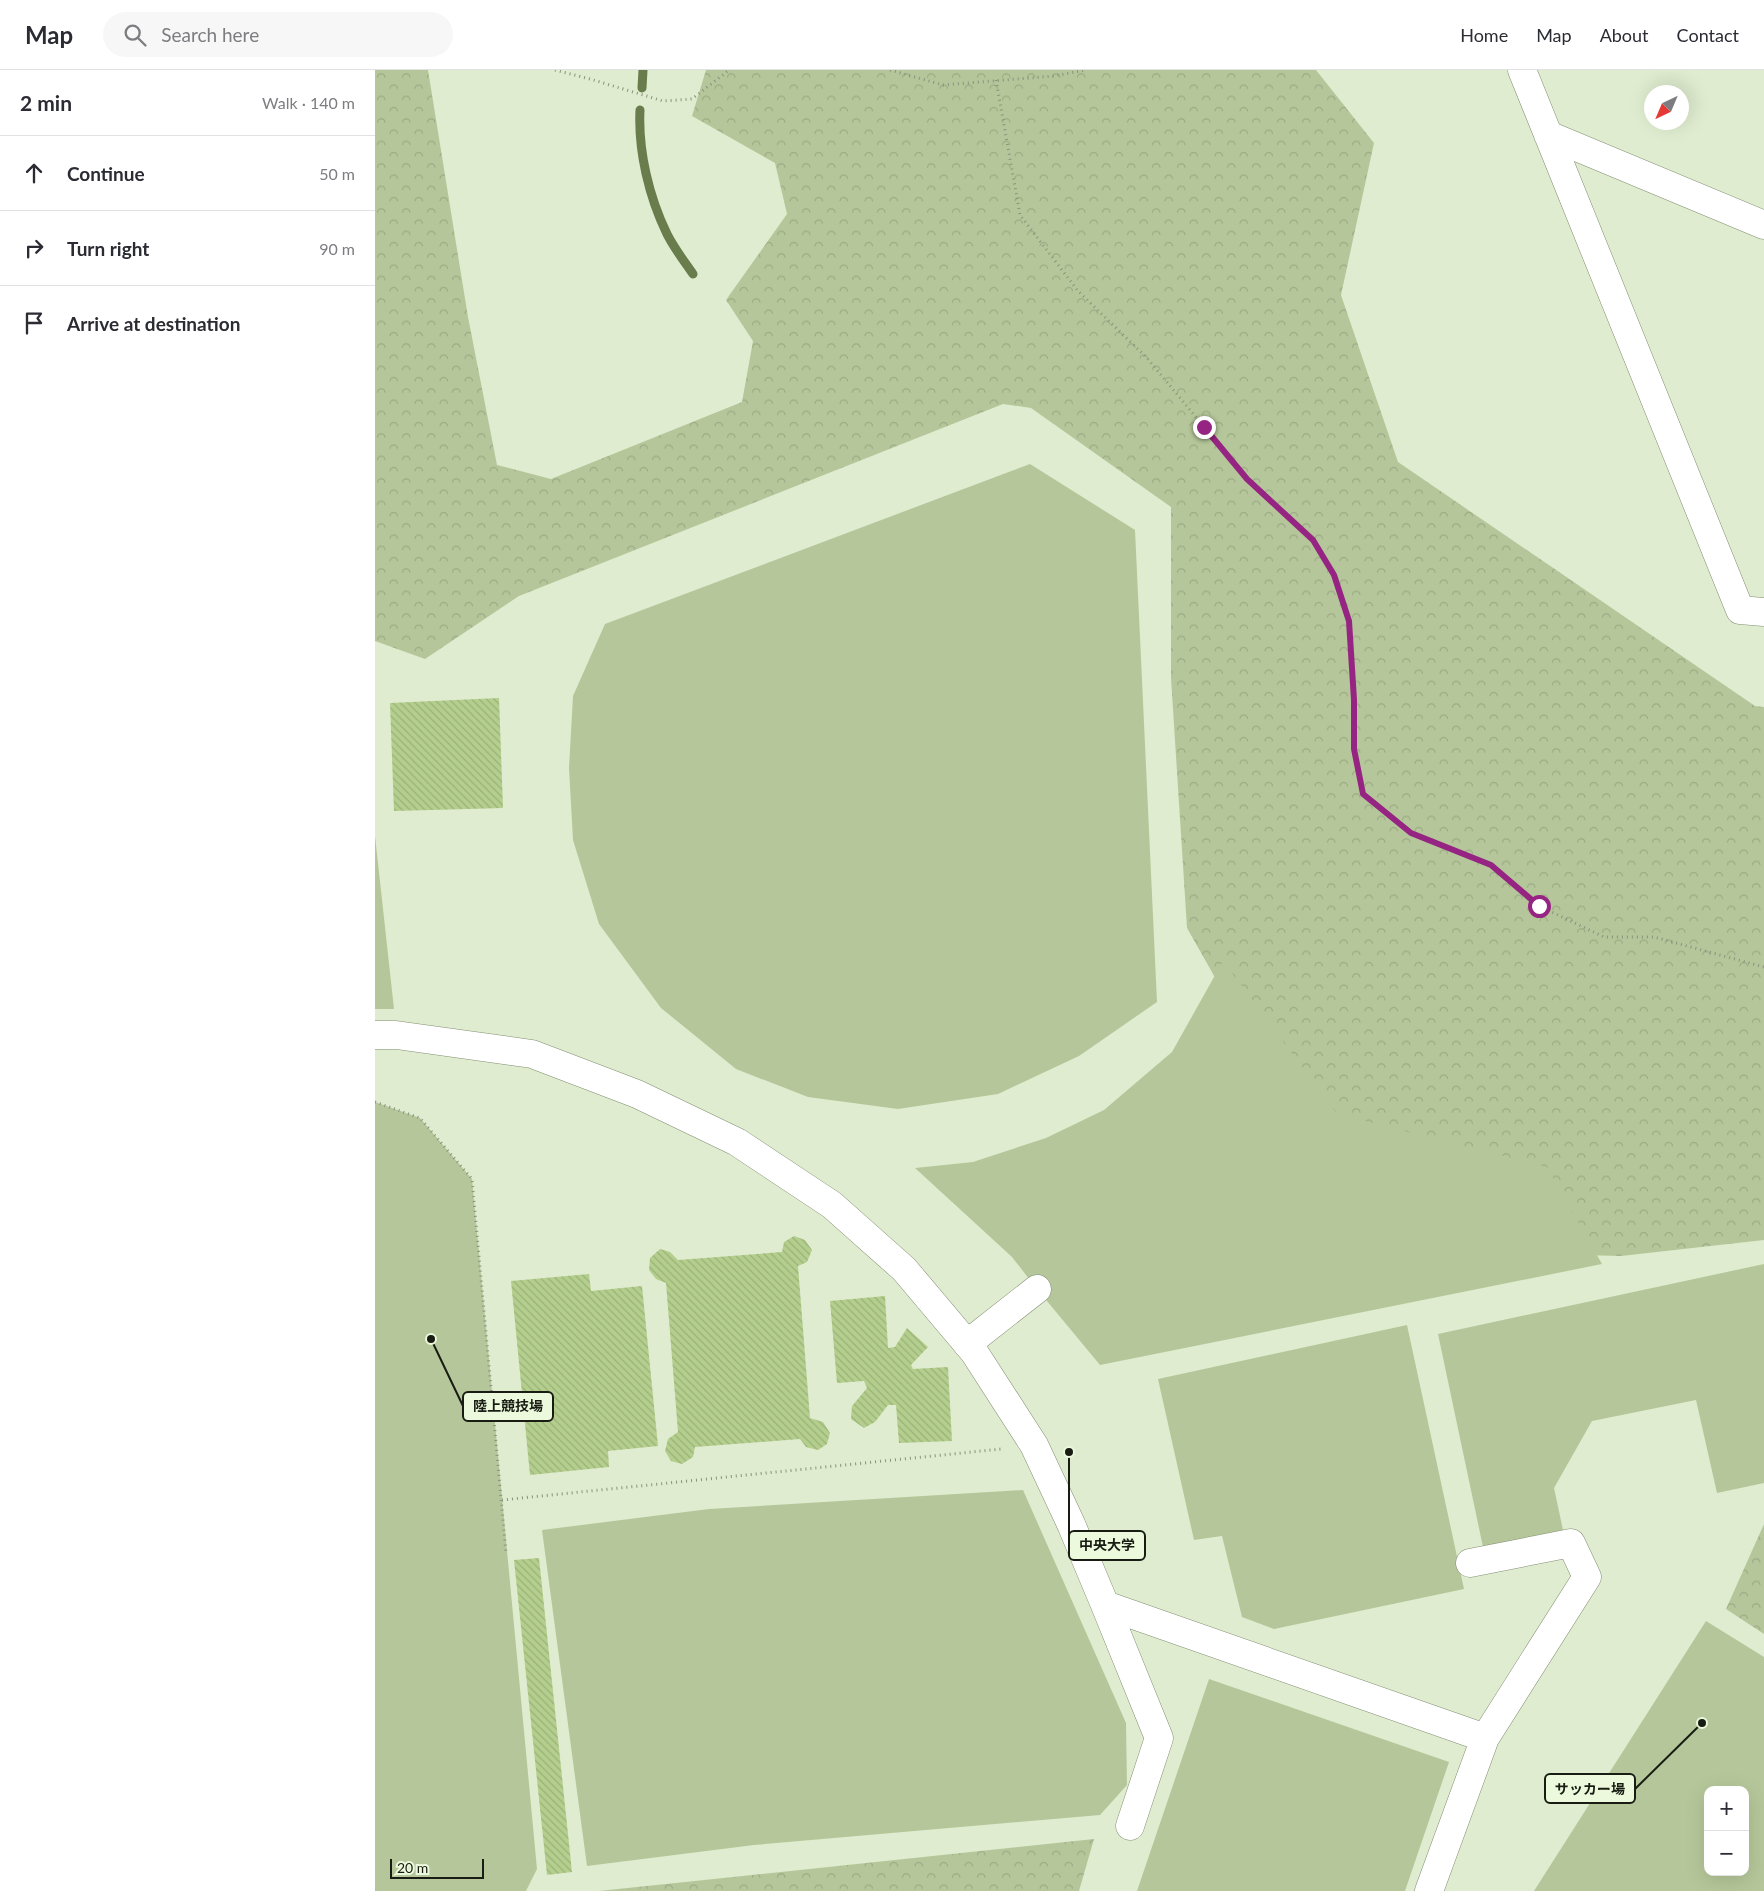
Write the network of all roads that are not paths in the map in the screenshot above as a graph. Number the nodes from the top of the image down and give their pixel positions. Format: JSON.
{"nodes":[{"id":1,"x":1521,"y":70,"type":"edge"},
{"id":2,"x":1548,"y":135,"type":"junction"},
{"id":3,"x":1764,"y":225,"type":"edge"},
{"id":4,"x":1764,"y":612,"type":"edge"},
{"id":5,"x":375,"y":1035,"type":"edge"},
{"id":6,"x":1037,"y":1290,"type":"dead end"},
{"id":7,"x":967,"y":1344,"type":"junction"},
{"id":8,"x":1470,"y":1563,"type":"dead end"},
{"id":9,"x":1105,"y":1605,"type":"junction"},
{"id":10,"x":1485,"y":1738,"type":"junction"},
{"id":11,"x":1130,"y":1826,"type":"dead end"},
{"id":12,"x":1429,"y":1891,"type":"edge"}],
"edges":[{"from":1,"to":2,"type":"street"},
{"from":2,"to":3,"type":"street"},
{"from":2,"to":4,"type":"street"},
{"from":5,"to":7,"type":"street"},
{"from":6,"to":7,"type":"street"},
{"from":7,"to":9,"type":"street"},
{"from":8,"to":10,"type":"street"},
{"from":9,"to":10,"type":"street"},
{"from":9,"to":11,"type":"street"},
{"from":10,"to":12,"type":"street"}]}
